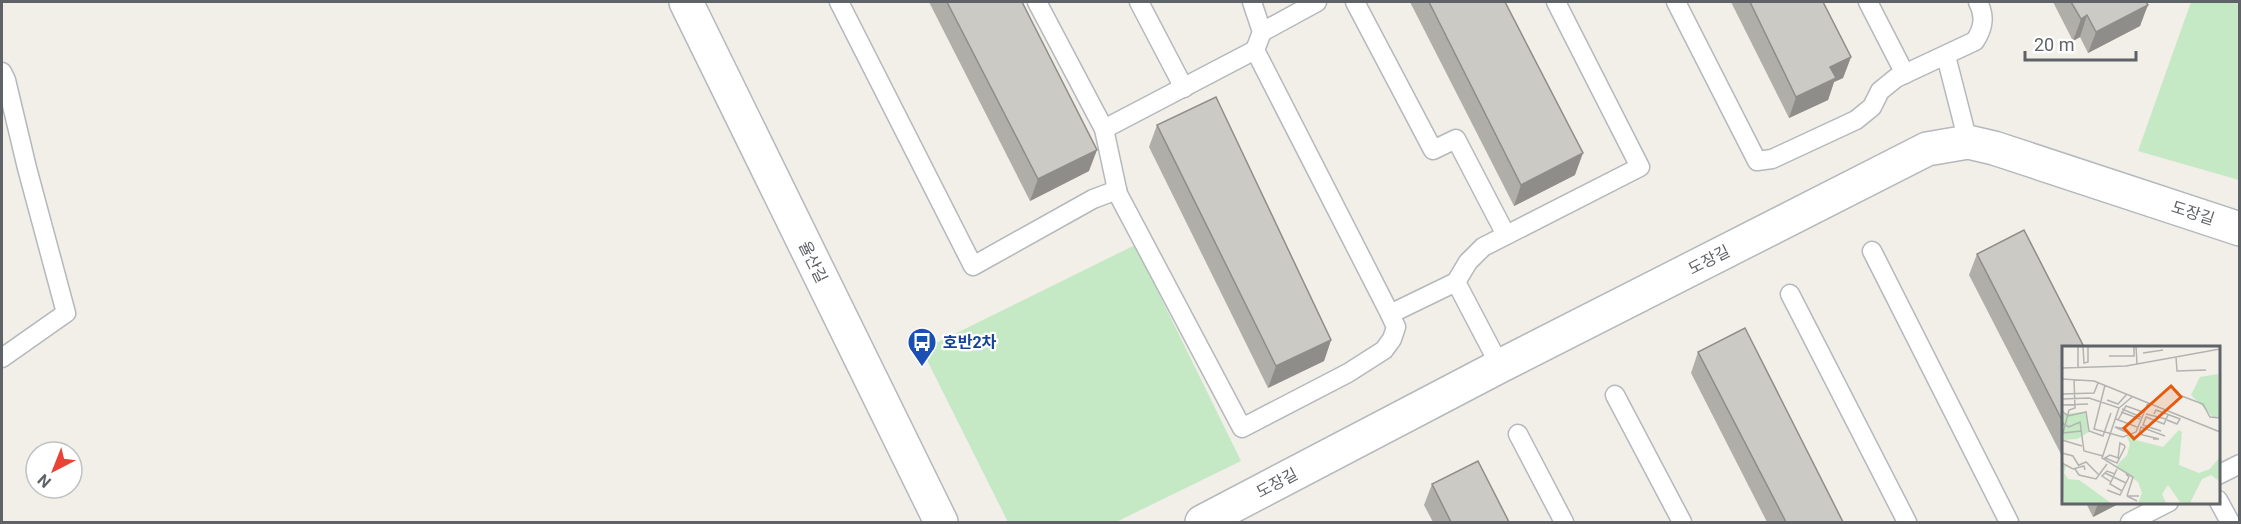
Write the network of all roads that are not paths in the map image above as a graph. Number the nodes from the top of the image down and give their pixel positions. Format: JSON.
{"nodes":[{"id":1,"x":686,"y":2,"type":"edge"},
{"id":2,"x":839,"y":2,"type":"edge"},
{"id":3,"x":1037,"y":2,"type":"edge"},
{"id":4,"x":1139,"y":2,"type":"edge"},
{"id":5,"x":1252,"y":2,"type":"edge"},
{"id":6,"x":1317,"y":2,"type":"edge"},
{"id":7,"x":1355,"y":2,"type":"edge"},
{"id":8,"x":1556,"y":2,"type":"edge"},
{"id":9,"x":1676,"y":2,"type":"edge"},
{"id":10,"x":1869,"y":2,"type":"edge"},
{"id":11,"x":1978,"y":2,"type":"edge"},
{"id":12,"x":1262,"y":32,"type":"junction"},
{"id":13,"x":1255,"y":51,"type":"junction"},
{"id":14,"x":1946,"y":56,"type":"junction"},
{"id":15,"x":2,"y":72,"type":"edge"},
{"id":16,"x":1905,"y":74,"type":"junction"},
{"id":17,"x":1184,"y":88,"type":"junction"},
{"id":18,"x":1104,"y":129,"type":"junction"},
{"id":19,"x":1968,"y":142,"type":"junction"},
{"id":20,"x":1117,"y":190,"type":"junction"},
{"id":21,"x":2240,"y":229,"type":"edge"},
{"id":22,"x":1506,"y":235,"type":"junction"},
{"id":23,"x":1872,"y":251,"type":"dead end"},
{"id":24,"x":1456,"y":282,"type":"junction"},
{"id":25,"x":1790,"y":294,"type":"dead end"},
{"id":26,"x":1390,"y":314,"type":"junction"},
{"id":27,"x":2,"y":358,"type":"edge"},
{"id":28,"x":1500,"y":366,"type":"junction"},
{"id":29,"x":1615,"y":395,"type":"dead end"},
{"id":30,"x":1518,"y":434,"type":"dead end"},
{"id":31,"x":2240,"y":464,"type":"edge"},
{"id":32,"x":2220,"y":474,"type":"edge"},
{"id":33,"x":2165,"y":503,"type":"edge"},
{"id":34,"x":2220,"y":503,"type":"edge"},
{"id":35,"x":941,"y":522,"type":"edge"},
{"id":36,"x":1202,"y":522,"type":"edge"},
{"id":37,"x":1564,"y":522,"type":"edge"},
{"id":38,"x":1682,"y":522,"type":"edge"},
{"id":39,"x":1907,"y":522,"type":"edge"},
{"id":40,"x":2009,"y":522,"type":"edge"},
{"id":41,"x":2130,"y":522,"type":"edge"},
{"id":42,"x":2230,"y":522,"type":"edge"}],
"edges":[{"from":1,"to":35,"type":"street","name":"율산길"},
{"from":2,"to":20,"type":"lane"},
{"from":3,"to":18,"type":"lane"},
{"from":4,"to":17,"type":"lane"},
{"from":5,"to":12,"type":"lane"},
{"from":6,"to":12,"type":"lane"},
{"from":7,"to":22,"type":"lane"},
{"from":8,"to":22,"type":"lane"},
{"from":9,"to":16,"type":"lane"},
{"from":10,"to":16,"type":"lane"},
{"from":11,"to":14,"type":"lane"},
{"from":12,"to":13,"type":"lane"},
{"from":13,"to":17,"type":"lane"},
{"from":13,"to":26,"type":"lane"},
{"from":14,"to":16,"type":"lane"},
{"from":14,"to":19,"type":"lane"},
{"from":15,"to":27,"type":"lane"},
{"from":17,"to":18,"type":"lane"},
{"from":18,"to":20,"type":"lane"},
{"from":19,"to":21,"type":"street","name":"도장길"},
{"from":19,"to":28,"type":"street","name":"도장길"},
{"from":20,"to":26,"type":"lane"},
{"from":22,"to":24,"type":"lane"},
{"from":23,"to":40,"type":"lane"},
{"from":24,"to":26,"type":"lane"},
{"from":24,"to":28,"type":"lane"},
{"from":25,"to":39,"type":"lane"},
{"from":28,"to":36,"type":"street","name":"도장길"},
{"from":29,"to":38,"type":"lane"},
{"from":30,"to":37,"type":"lane"},
{"from":31,"to":32,"type":"lane"},
{"from":33,"to":41,"type":"lane"},
{"from":34,"to":42,"type":"lane"}]}
